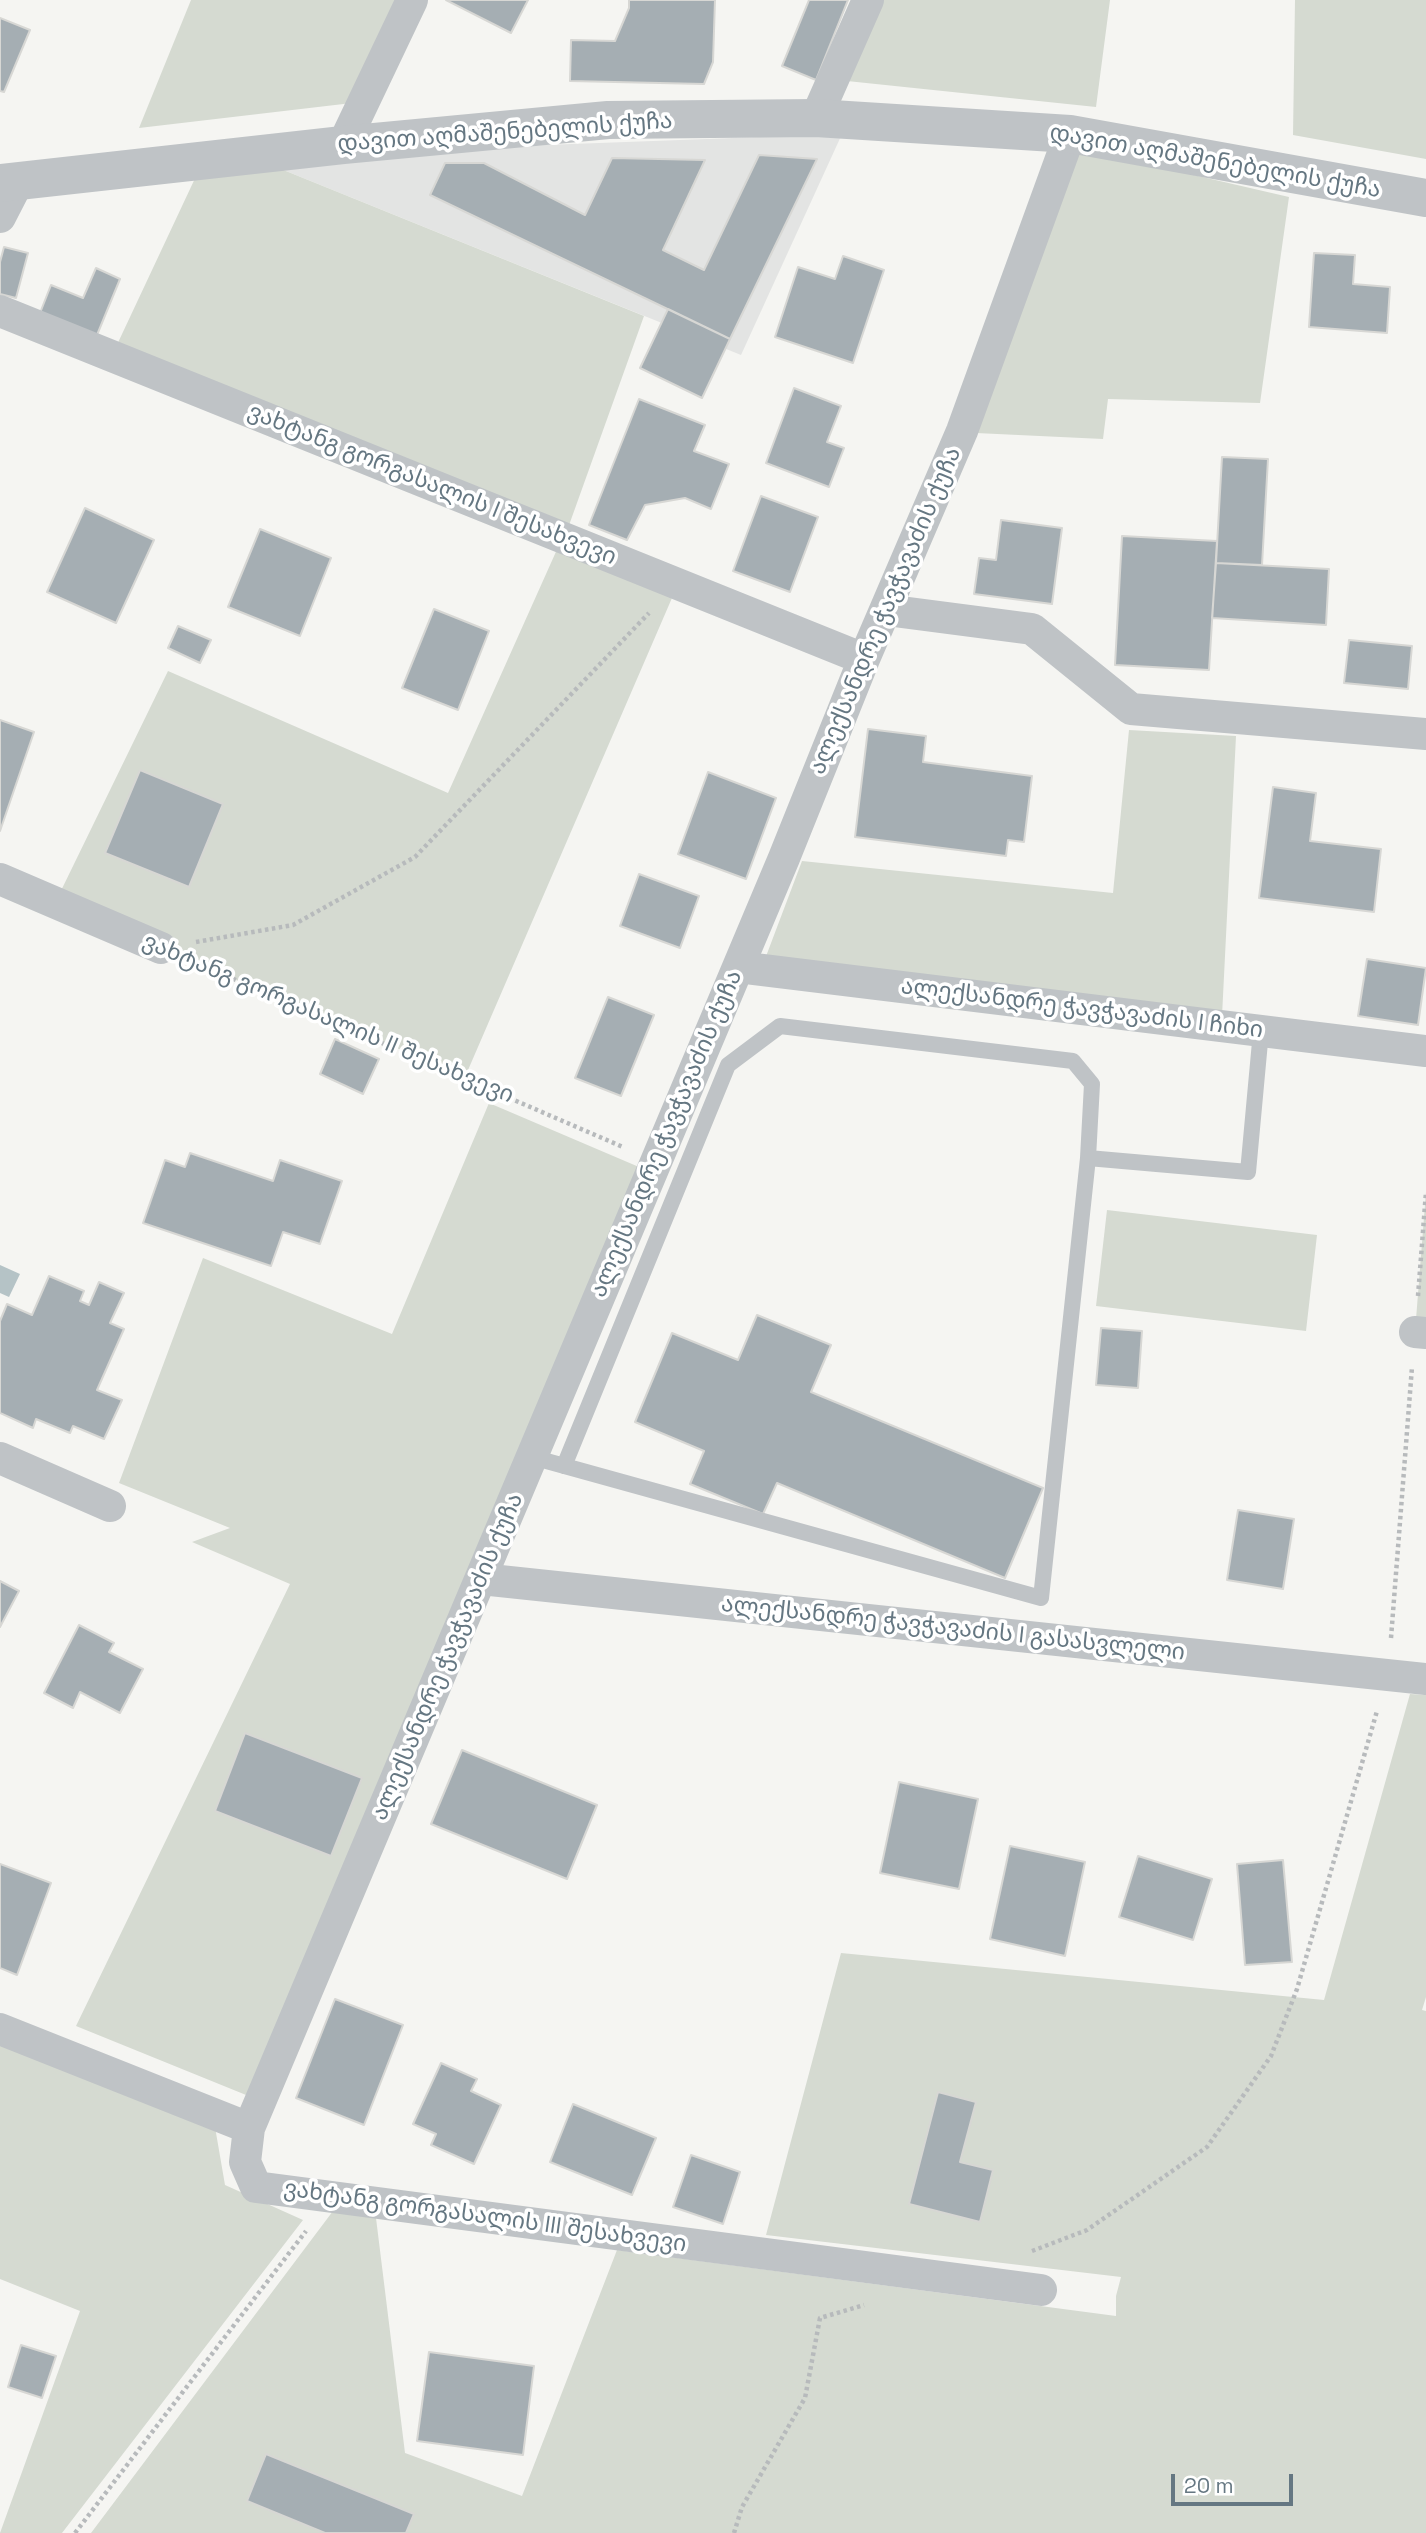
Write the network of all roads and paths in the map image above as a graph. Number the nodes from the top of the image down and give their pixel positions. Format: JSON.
{"nodes":[{"id":1,"x":412,"y":0,"type":"edge"},
{"id":2,"x":868,"y":0,"type":"edge"},
{"id":3,"x":816,"y":118,"type":"junction"},
{"id":4,"x":1070,"y":134,"type":"junction"},
{"id":5,"x":343,"y":145,"type":"junction"},
{"id":6,"x":9,"y":181,"type":"edge"},
{"id":7,"x":1426,"y":198,"type":"edge"},
{"id":8,"x":0,"y":216,"type":"edge"},
{"id":9,"x":0,"y":311,"type":"edge"},
{"id":10,"x":678,"y":583,"type":"junction"},
{"id":11,"x":886,"y":610,"type":"junction"},
{"id":12,"x":864,"y":659,"type":"junction"},
{"id":13,"x":1426,"y":734,"type":"edge"},
{"id":14,"x":0,"y":879,"type":"edge"},
{"id":15,"x":161,"y":948,"type":"junction"},
{"id":16,"x":738,"y":967,"type":"junction"},
{"id":17,"x":1261,"y":1031,"type":"junction"},
{"id":18,"x":1426,"y":1051,"type":"edge"},
{"id":19,"x":1088,"y":1158,"type":"junction"},
{"id":20,"x":656,"y":1162,"type":"junction"},
{"id":21,"x":1426,"y":1192,"type":"edge"},
{"id":22,"x":1421,"y":1332,"type":"edge"},
{"id":23,"x":532,"y":1457,"type":"junction"},
{"id":24,"x":0,"y":1458,"type":"edge"},
{"id":25,"x":564,"y":1466,"type":"junction"},
{"id":26,"x":110,"y":1506,"type":"dead end"},
{"id":27,"x":481,"y":1578,"type":"junction"},
{"id":28,"x":1388,"y":1675,"type":"junction"},
{"id":29,"x":1426,"y":1679,"type":"edge"},
{"id":30,"x":0,"y":2029,"type":"edge"},
{"id":31,"x":249,"y":2128,"type":"junction"},
{"id":32,"x":332,"y":2197,"type":"junction"},
{"id":33,"x":1027,"y":2252,"type":"dead end"},
{"id":34,"x":1041,"y":2291,"type":"dead end"},
{"id":35,"x":869,"y":2304,"type":"dead end"},
{"id":36,"x":75,"y":2533,"type":"edge"},
{"id":37,"x":734,"y":2533,"type":"edge"}],
"edges":[{"from":1,"to":5,"type":"street"},
{"from":2,"to":3,"type":"street"},
{"from":3,"to":4,"type":"street","name":"დავით აღმაშენებელის ქუჩა"},
{"from":3,"to":5,"type":"street","name":"დავით აღმაშენებელის ქუჩა"},
{"from":4,"to":7,"type":"street","name":"დავით აღმაშენებელის ქუჩა"},
{"from":4,"to":11,"type":"street","name":"ალექსანდრე ჭავჭავაძის ქუჩა"},
{"from":5,"to":6,"type":"street","name":"დავით აღმაშენებელის ქუჩა"},
{"from":6,"to":8,"type":"street"},
{"from":9,"to":10,"type":"street","name":"ვახტანგ გორგასალის I შესახვევი"},
{"from":10,"to":12,"type":"street","name":"ვახტანგ გორგასალის I შესახვევი"},
{"from":10,"to":15,"type":"path"},
{"from":11,"to":12,"type":"street","name":"ალექსანდრე ჭავჭავაძის ქუჩა"},
{"from":11,"to":13,"type":"street"},
{"from":12,"to":16,"type":"street","name":"ალექსანდრე ჭავჭავაძის ქუჩა"},
{"from":14,"to":15,"type":"street","name":"ვახტანგ გორგასალის II შესახვევი"},
{"from":15,"to":20,"type":"path","name":"ვახტანგ გორგასალის II შესახვევი"},
{"from":16,"to":17,"type":"street","name":"ალექსანდრე ჭავჭავაძის I ჩიხი"},
{"from":16,"to":20,"type":"street","name":"ალექსანდრე ჭავჭავაძის ქუჩა"},
{"from":17,"to":18,"type":"street","name":"ალექსანდრე ჭავჭავაძის I ჩიხი"},
{"from":17,"to":19,"type":"lane"},
{"from":19,"to":25,"type":"lane"},
{"from":19,"to":25,"type":"lane"},
{"from":20,"to":23,"type":"street","name":"ალექსანდრე ჭავჭავაძის ქუჩა"},
{"from":21,"to":22,"type":"path"},
{"from":22,"to":28,"type":"path"},
{"from":23,"to":25,"type":"lane"},
{"from":23,"to":27,"type":"street","name":"ალექსანდრე ჭავჭავაძის ქუჩა"},
{"from":24,"to":26,"type":"street"},
{"from":27,"to":28,"type":"street","name":"ალექსანდრე ჭავჭავაძის I გასასვლელი"},
{"from":27,"to":31,"type":"street","name":"ალექსანდრე ჭავჭავაძის ქუჩა"},
{"from":28,"to":29,"type":"street","name":"ალექსანდრე ჭავჭავაძის I გასასვლელი"},
{"from":28,"to":33,"type":"path"},
{"from":30,"to":31,"type":"street"},
{"from":31,"to":32,"type":"street","name":"ვახტანგ გორგასალის III შესახვევი"},
{"from":32,"to":34,"type":"street","name":"ვახტანგ გორგასალის III შესახვევი"},
{"from":32,"to":36,"type":"path"},
{"from":35,"to":37,"type":"path"}]}
